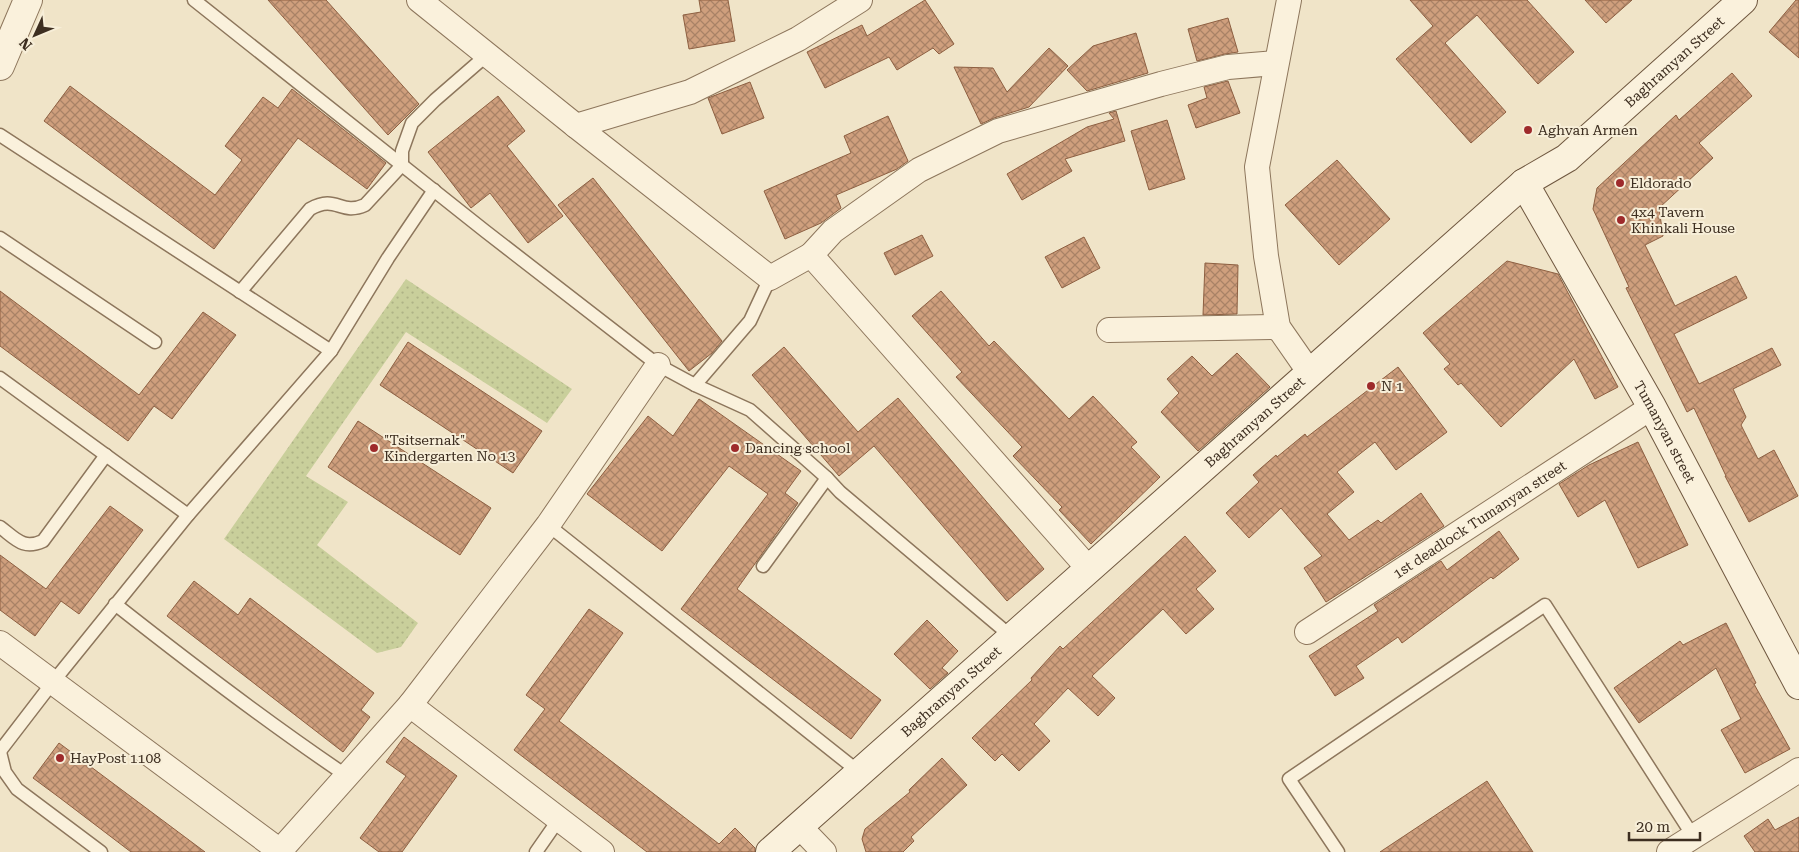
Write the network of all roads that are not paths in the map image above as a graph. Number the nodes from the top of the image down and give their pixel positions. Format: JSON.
{"nodes":[{"id":1,"x":28,"y":0,"type":"edge"},
{"id":2,"x":194,"y":0,"type":"edge"},
{"id":3,"x":419,"y":0,"type":"edge"},
{"id":4,"x":860,"y":0,"type":"edge"},
{"id":5,"x":1289,"y":0,"type":"edge"},
{"id":6,"x":1743,"y":0,"type":"edge"},
{"id":7,"x":488,"y":54,"type":"junction"},
{"id":8,"x":1276,"y":64,"type":"junction"},
{"id":9,"x":0,"y":66,"type":"edge"},
{"id":10,"x":576,"y":126,"type":"junction"},
{"id":11,"x":0,"y":135,"type":"edge"},
{"id":12,"x":402,"y":165,"type":"junction"},
{"id":13,"x":1524,"y":183,"type":"junction"},
{"id":14,"x":434,"y":190,"type":"junction"},
{"id":15,"x":0,"y":238,"type":"edge"},
{"id":16,"x":811,"y":255,"type":"junction"},
{"id":17,"x":770,"y":278,"type":"junction"},
{"id":18,"x":240,"y":292,"type":"junction"},
{"id":19,"x":1278,"y":327,"type":"junction"},
{"id":20,"x":1109,"y":330,"type":"dead end"},
{"id":21,"x":156,"y":342,"type":"dead end"},
{"id":22,"x":331,"y":351,"type":"junction"},
{"id":23,"x":658,"y":365,"type":"junction"},
{"id":24,"x":1310,"y":373,"type":"junction"},
{"id":25,"x":0,"y":378,"type":"edge"},
{"id":26,"x":695,"y":385,"type":"junction"},
{"id":27,"x":1652,"y":407,"type":"junction"},
{"id":28,"x":106,"y":455,"type":"junction"},
{"id":29,"x":827,"y":478,"type":"junction"},
{"id":30,"x":188,"y":515,"type":"junction"},
{"id":31,"x":548,"y":525,"type":"junction"},
{"id":32,"x":0,"y":527,"type":"edge"},
{"id":33,"x":763,"y":566,"type":"dead end"},
{"id":34,"x":1089,"y":569,"type":"junction"},
{"id":35,"x":116,"y":604,"type":"junction"},
{"id":36,"x":1307,"y":632,"type":"dead end"},
{"id":37,"x":1012,"y":637,"type":"junction"},
{"id":38,"x":0,"y":643,"type":"edge"},
{"id":39,"x":53,"y":682,"type":"junction"},
{"id":40,"x":1799,"y":684,"type":"edge"},
{"id":41,"x":410,"y":704,"type":"junction"},
{"id":42,"x":0,"y":751,"type":"edge"},
{"id":43,"x":1799,"y":770,"type":"edge"},
{"id":44,"x":859,"y":772,"type":"junction"},
{"id":45,"x":347,"y":776,"type":"junction"},
{"id":46,"x":559,"y":819,"type":"junction"},
{"id":47,"x":799,"y":826,"type":"junction"},
{"id":48,"x":1693,"y":836,"type":"junction"},
{"id":49,"x":280,"y":851,"type":"edge"},
{"id":50,"x":101,"y":852,"type":"edge"},
{"id":51,"x":536,"y":852,"type":"edge"},
{"id":52,"x":602,"y":852,"type":"edge"},
{"id":53,"x":770,"y":852,"type":"edge"},
{"id":54,"x":824,"y":852,"type":"edge"},
{"id":55,"x":1338,"y":852,"type":"edge"},
{"id":56,"x":1670,"y":852,"type":"edge"}],
"edges":[{"from":1,"to":9,"type":"main road"},
{"from":2,"to":12,"type":"lane"},
{"from":3,"to":7,"type":"street"},
{"from":4,"to":10,"type":"street"},
{"from":5,"to":8,"type":"street"},
{"from":6,"to":13,"type":"main road","name":"Baghramyan Street"},
{"from":7,"to":10,"type":"street"},
{"from":7,"to":12,"type":"lane"},
{"from":8,"to":16,"type":"street"},
{"from":8,"to":19,"type":"street"},
{"from":10,"to":17,"type":"street"},
{"from":11,"to":18,"type":"lane"},
{"from":12,"to":14,"type":"lane"},
{"from":12,"to":18,"type":"lane"},
{"from":13,"to":24,"type":"main road","name":"Baghramyan Street"},
{"from":13,"to":27,"type":"main road","name":"Tumanyan street"},
{"from":14,"to":22,"type":"lane"},
{"from":14,"to":23,"type":"lane"},
{"from":15,"to":21,"type":"lane"},
{"from":16,"to":17,"type":"street"},
{"from":16,"to":34,"type":"street"},
{"from":17,"to":26,"type":"lane"},
{"from":18,"to":22,"type":"lane"},
{"from":19,"to":20,"type":"street"},
{"from":19,"to":24,"type":"street"},
{"from":22,"to":30,"type":"lane"},
{"from":23,"to":26,"type":"lane"},
{"from":23,"to":31,"type":"street"},
{"from":24,"to":34,"type":"main road","name":"Baghramyan Street"},
{"from":25,"to":28,"type":"lane"},
{"from":26,"to":29,"type":"lane"},
{"from":27,"to":36,"type":"street","name":"1st deadlock Tumanyan street"},
{"from":27,"to":40,"type":"main road","name":"Tumanyan street"},
{"from":28,"to":30,"type":"lane"},
{"from":28,"to":32,"type":"lane"},
{"from":29,"to":33,"type":"lane"},
{"from":29,"to":37,"type":"lane"},
{"from":30,"to":35,"type":"lane"},
{"from":31,"to":41,"type":"street"},
{"from":31,"to":44,"type":"lane"},
{"from":34,"to":37,"type":"main road","name":"Baghramyan Street"},
{"from":35,"to":39,"type":"lane"},
{"from":35,"to":45,"type":"lane"},
{"from":37,"to":44,"type":"main road","name":"Baghramyan Street"},
{"from":38,"to":39,"type":"street"},
{"from":39,"to":42,"type":"lane"},
{"from":39,"to":49,"type":"street"},
{"from":41,"to":45,"type":"street"},
{"from":41,"to":46,"type":"street"},
{"from":42,"to":50,"type":"lane"},
{"from":43,"to":48,"type":"street"},
{"from":44,"to":47,"type":"main road","name":"Baghramyan Street"},
{"from":45,"to":49,"type":"street"},
{"from":46,"to":51,"type":"lane"},
{"from":46,"to":52,"type":"street"},
{"from":47,"to":53,"type":"main road","name":"Baghramyan Street"},
{"from":47,"to":54,"type":"street"},
{"from":48,"to":55,"type":"lane"},
{"from":48,"to":56,"type":"street"}]}
